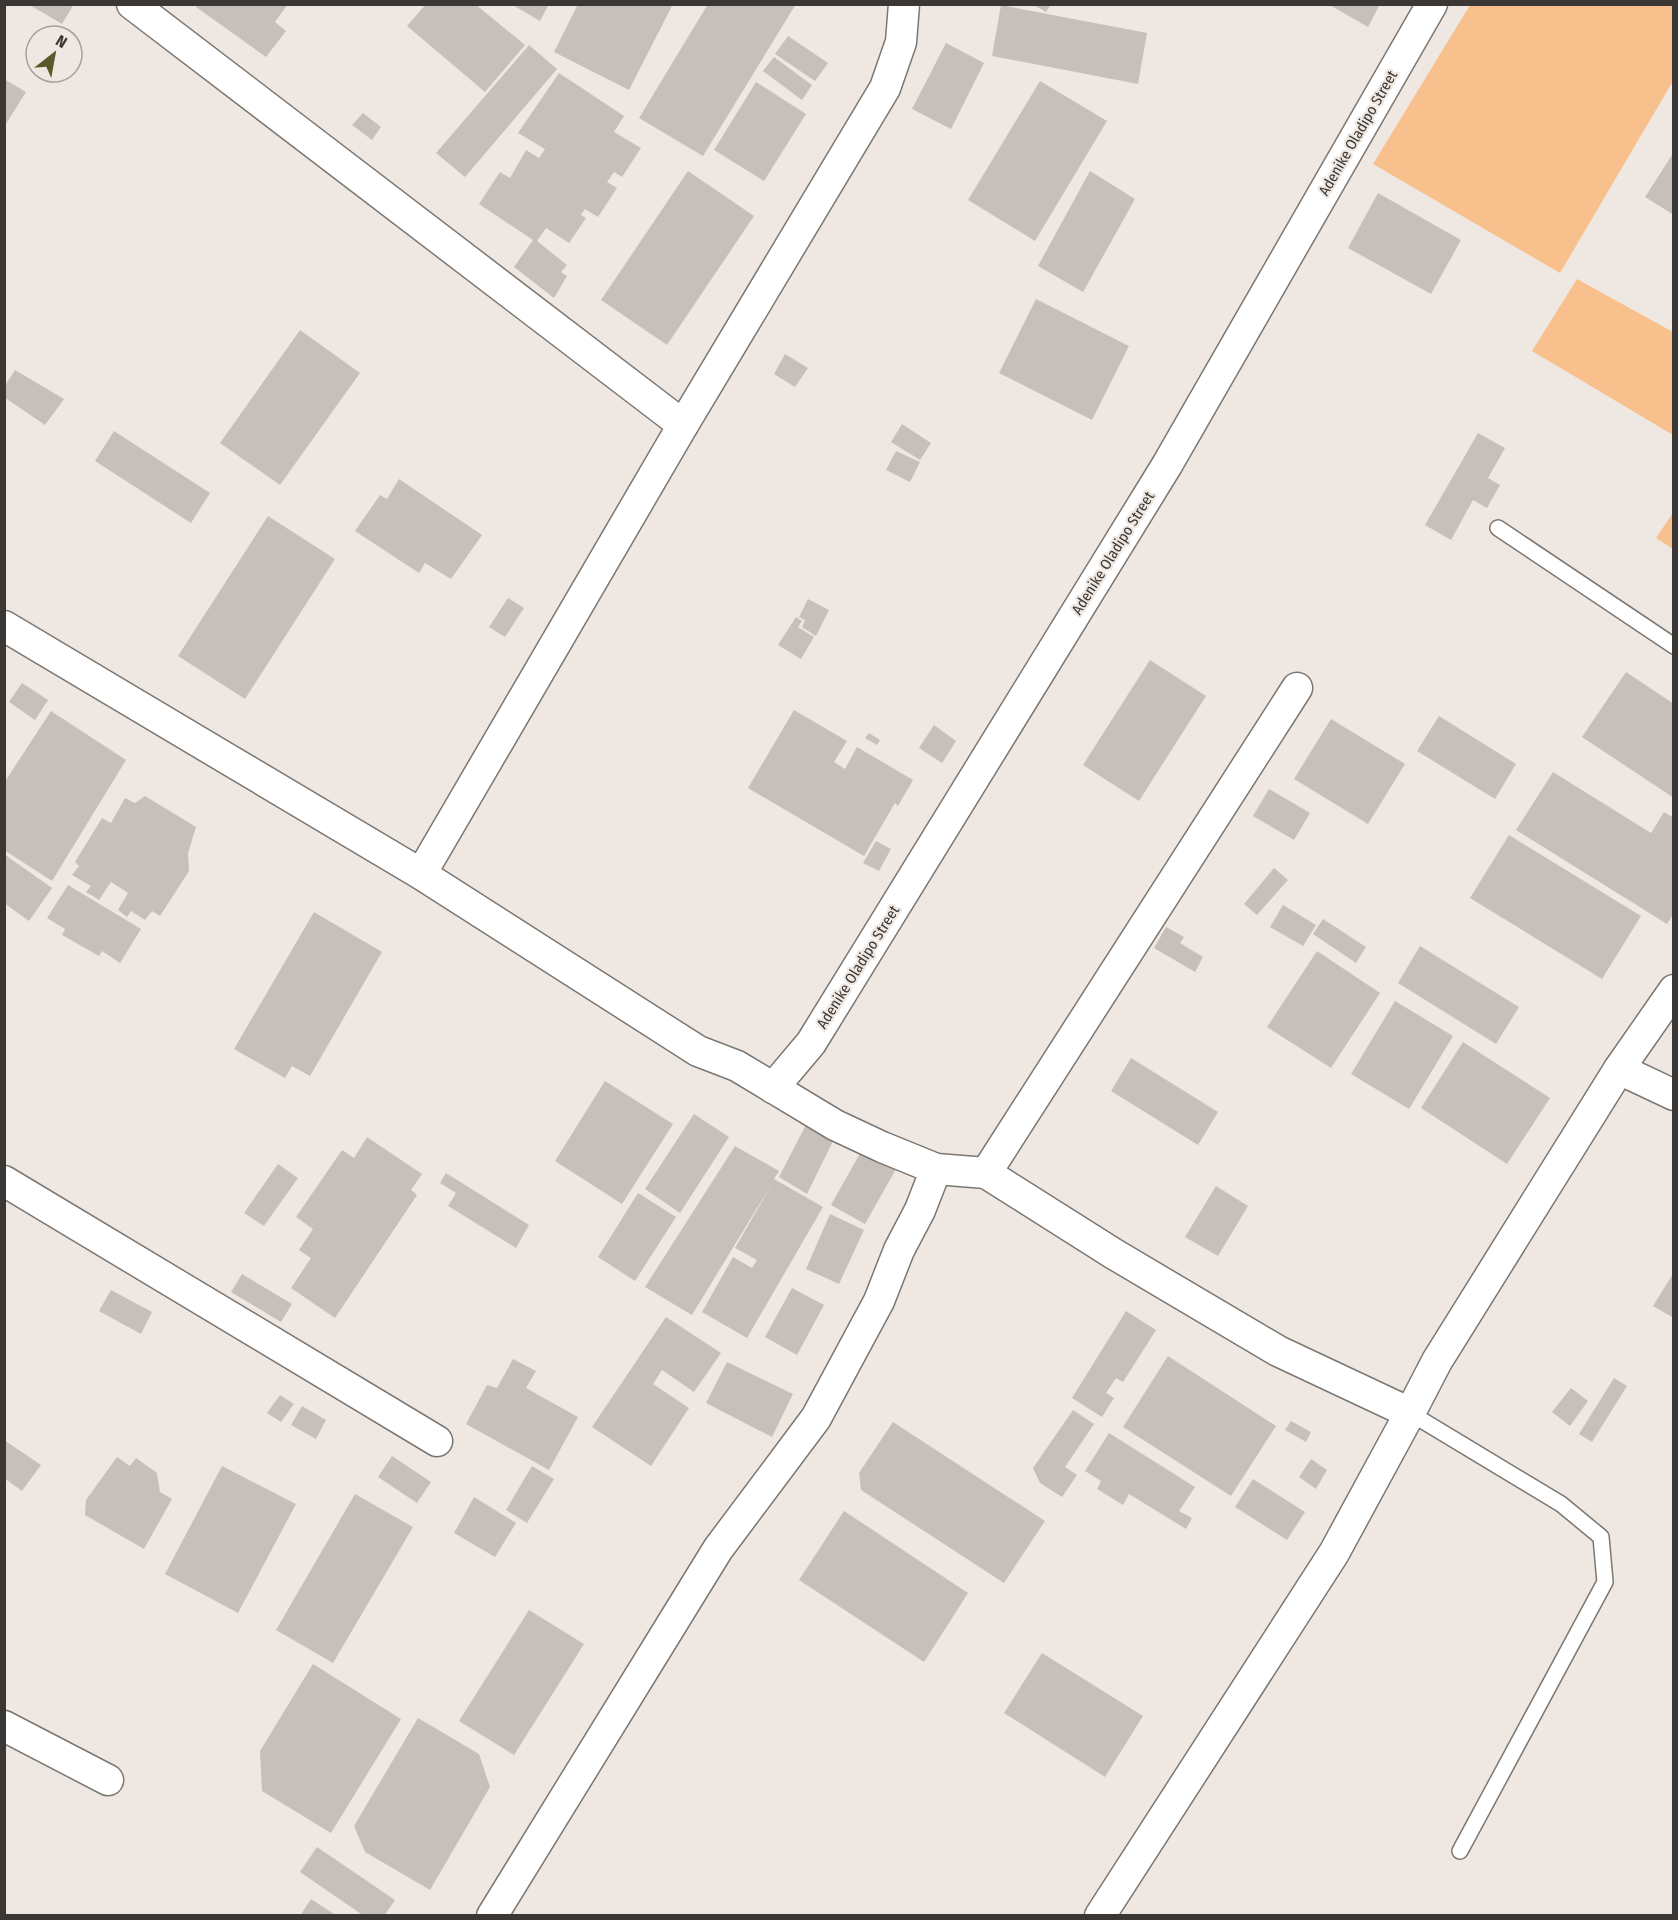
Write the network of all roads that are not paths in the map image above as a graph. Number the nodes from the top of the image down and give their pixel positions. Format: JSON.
{"nodes":[{"id":1,"x":132,"y":4,"type":"edge"},
{"id":2,"x":904,"y":4,"type":"edge"},
{"id":3,"x":1432,"y":4,"type":"edge"},
{"id":4,"x":682,"y":425,"type":"junction"},
{"id":5,"x":1498,"y":528,"type":"dead end"},
{"id":6,"x":4,"y":626,"type":"edge"},
{"id":7,"x":1674,"y":646,"type":"edge"},
{"id":8,"x":1297,"y":688,"type":"dead end"},
{"id":9,"x":421,"y":874,"type":"junction"},
{"id":10,"x":1674,"y":990,"type":"edge"},
{"id":11,"x":1619,"y":1069,"type":"junction"},
{"id":12,"x":773,"y":1088,"type":"junction"},
{"id":13,"x":1674,"y":1095,"type":"edge"},
{"id":14,"x":936,"y":1170,"type":"junction"},
{"id":15,"x":986,"y":1173,"type":"junction"},
{"id":16,"x":4,"y":1181,"type":"edge"},
{"id":17,"x":1410,"y":1413,"type":"junction"},
{"id":18,"x":437,"y":1441,"type":"dead end"},
{"id":19,"x":4,"y":1726,"type":"edge"},
{"id":20,"x":108,"y":1780,"type":"dead end"},
{"id":21,"x":1460,"y":1851,"type":"dead end"},
{"id":22,"x":492,"y":1916,"type":"edge"},
{"id":23,"x":1100,"y":1916,"type":"edge"}],
"edges":[{"from":1,"to":4,"type":"street"},
{"from":2,"to":4,"type":"street"},
{"from":3,"to":12,"type":"street","name":"Adenike Oladipo Street"},
{"from":4,"to":9,"type":"street"},
{"from":5,"to":7,"type":"lane"},
{"from":6,"to":9,"type":"street"},
{"from":8,"to":15,"type":"street"},
{"from":9,"to":12,"type":"street"},
{"from":10,"to":11,"type":"street"},
{"from":11,"to":13,"type":"street"},
{"from":11,"to":17,"type":"street"},
{"from":12,"to":14,"type":"street"},
{"from":14,"to":15,"type":"street"},
{"from":14,"to":22,"type":"street"},
{"from":15,"to":17,"type":"street"},
{"from":16,"to":18,"type":"street"},
{"from":17,"to":21,"type":"lane"},
{"from":17,"to":23,"type":"street"},
{"from":19,"to":20,"type":"street"}]}
